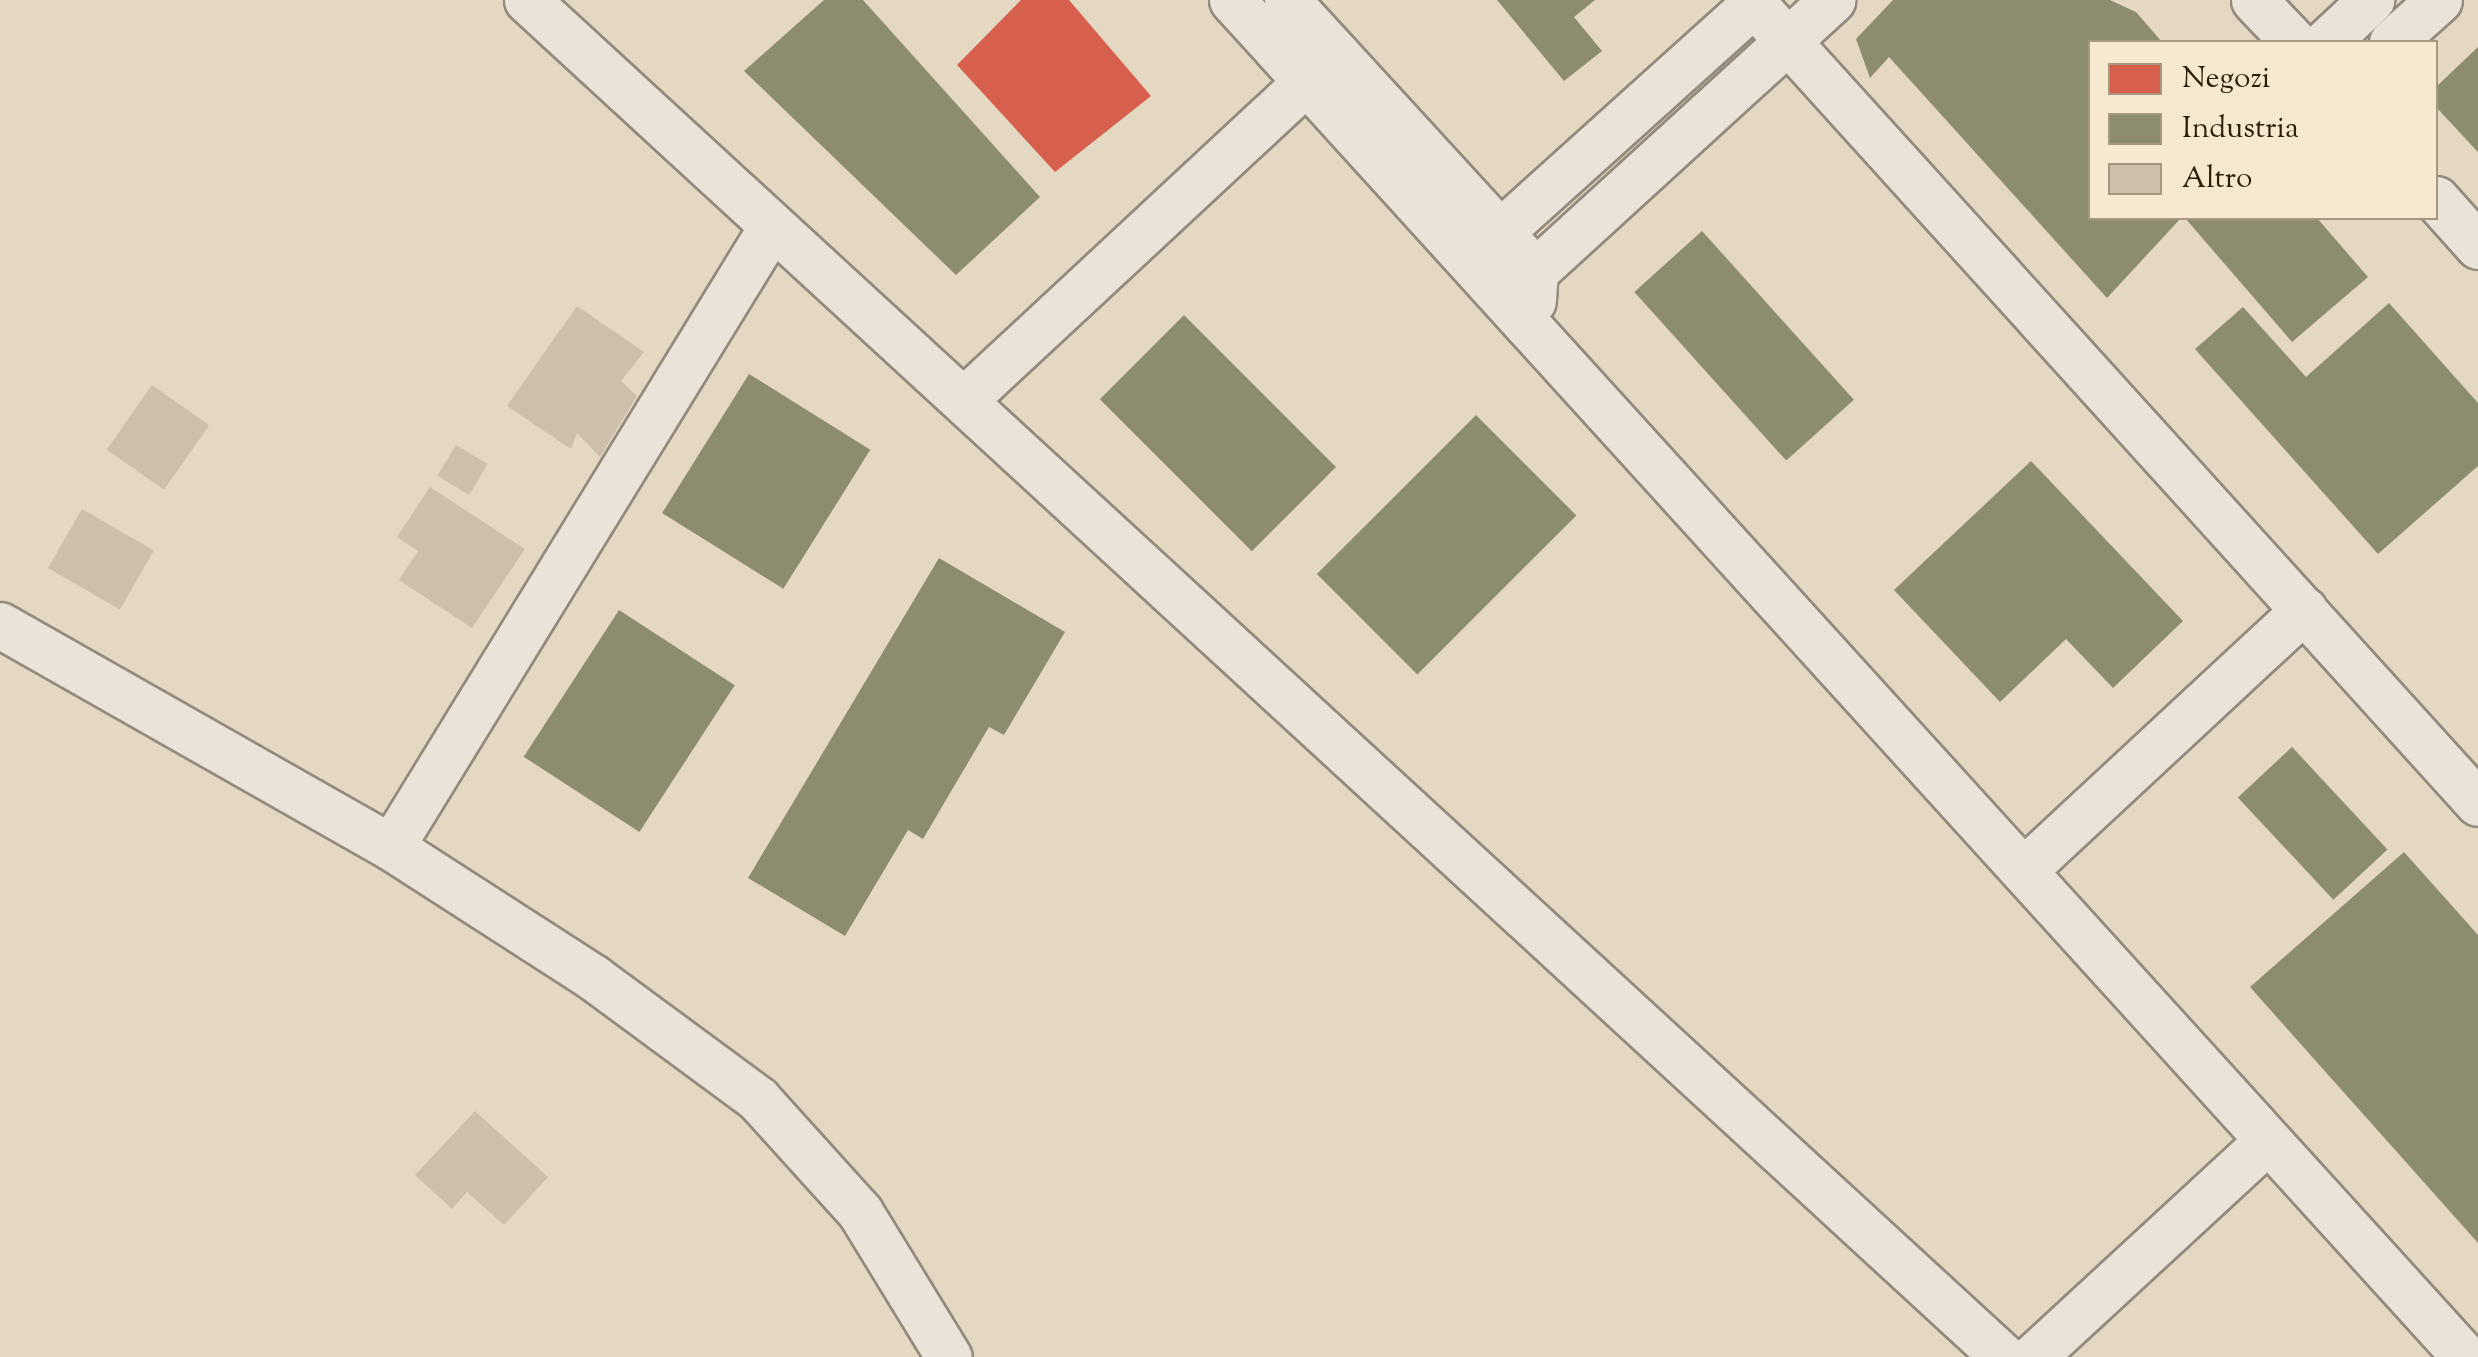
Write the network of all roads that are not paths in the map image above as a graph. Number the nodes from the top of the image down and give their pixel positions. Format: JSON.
{"nodes":[{"id":1,"x":527,"y":0,"type":"edge"},
{"id":2,"x":1232,"y":0,"type":"edge"},
{"id":3,"x":1287,"y":0,"type":"edge"},
{"id":4,"x":1832,"y":0,"type":"edge"},
{"id":5,"x":2254,"y":0,"type":"edge"},
{"id":6,"x":2439,"y":0,"type":"edge"},
{"id":7,"x":1756,"y":2,"type":"edge"},
{"id":8,"x":2292,"y":40,"type":"edge"},
{"id":9,"x":2394,"y":40,"type":"edge"},
{"id":10,"x":1787,"y":41,"type":"junction"},
{"id":11,"x":1320,"y":68,"type":"junction"},
{"id":12,"x":2438,"y":202,"type":"edge"},
{"id":13,"x":772,"y":226,"type":"junction"},
{"id":14,"x":1485,"y":246,"type":"junction"},
{"id":15,"x":2478,"y":246,"type":"edge"},
{"id":16,"x":1520,"y":285,"type":"junction"},
{"id":17,"x":965,"y":398,"type":"junction"},
{"id":18,"x":2304,"y":610,"type":"junction"},
{"id":19,"x":0,"y":625,"type":"edge"},
{"id":20,"x":2478,"y":802,"type":"edge"},
{"id":21,"x":390,"y":847,"type":"junction"},
{"id":22,"x":2024,"y":868,"type":"junction"},
{"id":23,"x":2266,"y":1142,"type":"junction"},
{"id":24,"x":948,"y":1357,"type":"edge"},
{"id":25,"x":2004,"y":1357,"type":"edge"},
{"id":26,"x":2034,"y":1357,"type":"edge"},
{"id":27,"x":2465,"y":1357,"type":"edge"}],
"edges":[{"from":1,"to":13,"type":"street"},
{"from":2,"to":11,"type":"street"},
{"from":3,"to":11,"type":"street"},
{"from":4,"to":10,"type":"street"},
{"from":5,"to":8,"type":"street"},
{"from":6,"to":9,"type":"street"},
{"from":7,"to":10,"type":"street"},
{"from":7,"to":14,"type":"street"},
{"from":10,"to":16,"type":"street"},
{"from":10,"to":18,"type":"street"},
{"from":11,"to":14,"type":"street"},
{"from":11,"to":17,"type":"street"},
{"from":12,"to":15,"type":"street"},
{"from":13,"to":17,"type":"street"},
{"from":13,"to":21,"type":"street"},
{"from":14,"to":16,"type":"street"},
{"from":16,"to":22,"type":"street"},
{"from":17,"to":25,"type":"street"},
{"from":18,"to":20,"type":"street"},
{"from":18,"to":22,"type":"street"},
{"from":19,"to":21,"type":"street"},
{"from":21,"to":24,"type":"street"},
{"from":22,"to":23,"type":"street"},
{"from":23,"to":26,"type":"street"},
{"from":23,"to":27,"type":"street"}]}
